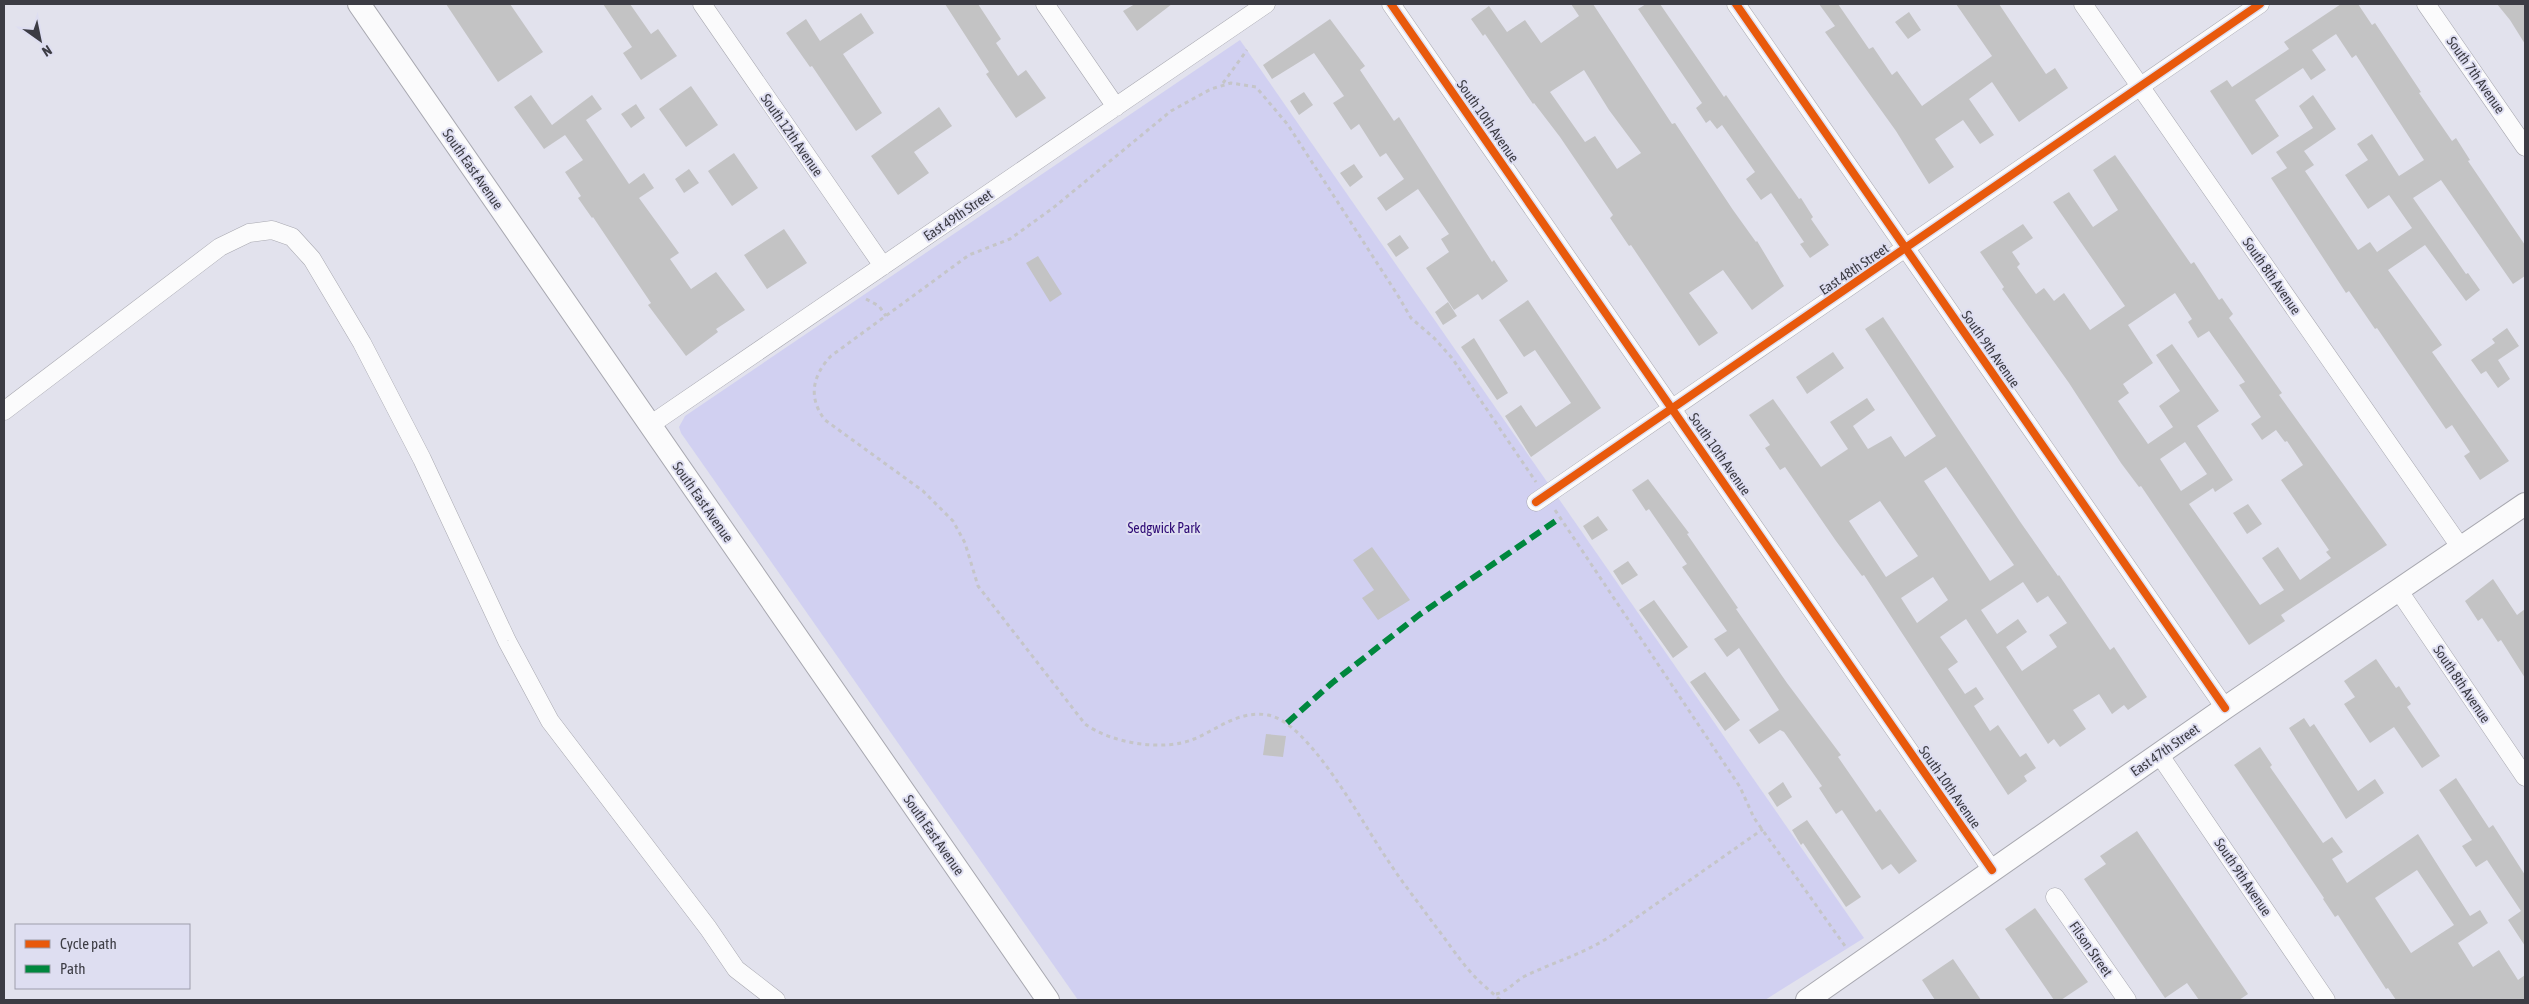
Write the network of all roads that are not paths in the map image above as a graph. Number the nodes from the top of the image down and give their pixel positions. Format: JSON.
{"nodes":[{"id":1,"x":359,"y":4,"type":"edge"},
{"id":2,"x":702,"y":4,"type":"edge"},
{"id":3,"x":1045,"y":4,"type":"edge"},
{"id":4,"x":1266,"y":4,"type":"edge"},
{"id":5,"x":1391,"y":4,"type":"edge"},
{"id":6,"x":1736,"y":4,"type":"edge"},
{"id":7,"x":2083,"y":4,"type":"edge"},
{"id":8,"x":2260,"y":4,"type":"edge"},
{"id":9,"x":2426,"y":4,"type":"edge"},
{"id":10,"x":2140,"y":86,"type":"junction"},
{"id":11,"x":1116,"y":107,"type":"junction"},
{"id":12,"x":2525,"y":147,"type":"edge"},
{"id":13,"x":1906,"y":248,"type":"junction"},
{"id":14,"x":883,"y":266,"type":"junction"},
{"id":15,"x":1673,"y":408,"type":"junction"},
{"id":16,"x":4,"y":411,"type":"edge"},
{"id":17,"x":650,"y":425,"type":"junction"},
{"id":18,"x":1541,"y":499,"type":"road end"},
{"id":19,"x":2525,"y":504,"type":"edge"},
{"id":20,"x":2460,"y":548,"type":"junction"},
{"id":21,"x":2399,"y":591,"type":"junction"},
{"id":22,"x":2225,"y":708,"type":"junction"},
{"id":23,"x":2159,"y":754,"type":"junction"},
{"id":24,"x":2525,"y":777,"type":"edge"},
{"id":25,"x":1992,"y":870,"type":"junction"},
{"id":26,"x":2055,"y":897,"type":"dead end"},
{"id":27,"x":2118,"y":997,"type":"edge"},
{"id":28,"x":776,"y":1000,"type":"edge"},
{"id":29,"x":1048,"y":1000,"type":"edge"},
{"id":30,"x":1807,"y":1000,"type":"edge"},
{"id":31,"x":2326,"y":1000,"type":"edge"}],
"edges":[{"from":1,"to":17,"type":"main road","name":"South East Avenue"},
{"from":2,"to":14,"type":"street","name":"South 12th Avenue"},
{"from":3,"to":11,"type":"street"},
{"from":4,"to":11,"type":"street","name":"East 49th Street"},
{"from":5,"to":15,"type":"street","name":"South 10th Avenue"},
{"from":6,"to":13,"type":"street","name":"South 9th Avenue"},
{"from":7,"to":10,"type":"street","name":"South 8th Avenue"},
{"from":8,"to":10,"type":"street","name":"East 48th Street"},
{"from":9,"to":12,"type":"street","name":"South 7th Avenue"},
{"from":10,"to":13,"type":"street","name":"East 48th Street"},
{"from":10,"to":20,"type":"street","name":"South 8th Avenue"},
{"from":11,"to":14,"type":"street","name":"East 49th Street"},
{"from":13,"to":15,"type":"street","name":"East 48th Street"},
{"from":13,"to":22,"type":"street","name":"South 9th Avenue"},
{"from":14,"to":17,"type":"street","name":"East 49th Street"},
{"from":15,"to":18,"type":"street","name":"East 48th Street"},
{"from":15,"to":25,"type":"street","name":"South 10th Avenue"},
{"from":16,"to":28,"type":"street"},
{"from":17,"to":29,"type":"main road","name":"South East Avenue"},
{"from":19,"to":20,"type":"main road","name":"East 47th Street"},
{"from":20,"to":21,"type":"main road","name":"East 47th Street"},
{"from":21,"to":22,"type":"main road","name":"East 47th Street"},
{"from":21,"to":24,"type":"street","name":"South 8th Avenue"},
{"from":22,"to":23,"type":"main road","name":"East 47th Street"},
{"from":23,"to":25,"type":"main road","name":"East 47th Street"},
{"from":23,"to":31,"type":"street","name":"South 9th Avenue"},
{"from":25,"to":30,"type":"main road","name":"East 47th Street"},
{"from":26,"to":27,"type":"street","name":"Filson Street"}]}
